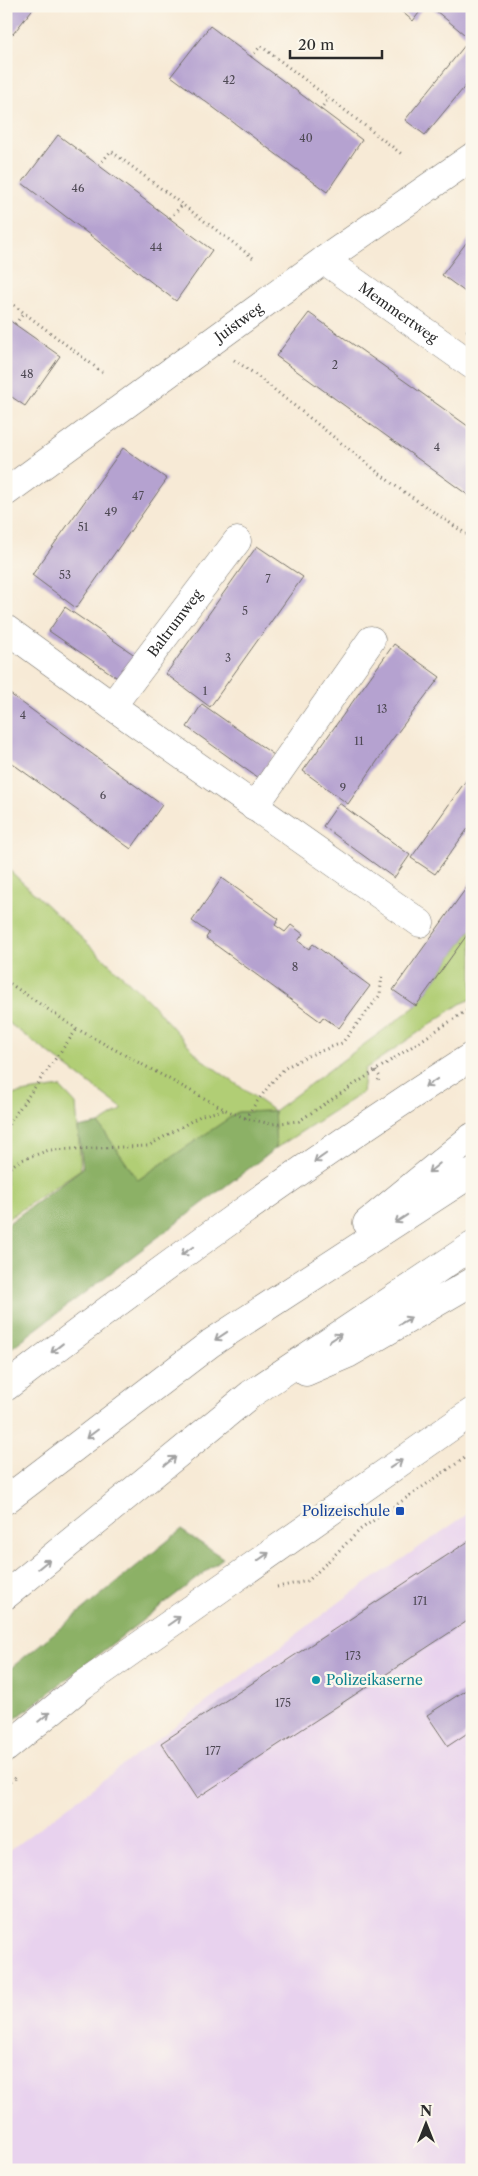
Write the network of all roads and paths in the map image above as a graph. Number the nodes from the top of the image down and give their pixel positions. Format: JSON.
{"nodes":[{"id":1,"x":251,"y":58,"type":"dead end"},
{"id":2,"x":328,"y":99,"type":"junction"},
{"id":3,"x":320,"y":110,"type":"dead end"},
{"id":4,"x":403,"y":155,"type":"dead end"},
{"id":5,"x":472,"y":157,"type":"edge"},
{"id":6,"x":99,"y":165,"type":"dead end"},
{"id":7,"x":182,"y":205,"type":"junction"},
{"id":8,"x":170,"y":218,"type":"dead end"},
{"id":9,"x":256,"y":260,"type":"dead end"},
{"id":10,"x":324,"y":260,"type":"junction"},
{"id":11,"x":6,"y":299,"type":"edge"},
{"id":12,"x":24,"y":313,"type":"junction"},
{"id":13,"x":16,"y":324,"type":"dead end"},
{"id":14,"x":209,"y":344,"type":"junction"},
{"id":15,"x":472,"y":365,"type":"edge"},
{"id":16,"x":102,"y":372,"type":"dead end"},
{"id":17,"x":6,"y":492,"type":"edge"},
{"id":18,"x":472,"y":538,"type":"edge"},
{"id":19,"x":238,"y":541,"type":"dead end"},
{"id":20,"x":6,"y":629,"type":"edge"},
{"id":21,"x":371,"y":640,"type":"dead end"},
{"id":22,"x":112,"y":706,"type":"junction"},
{"id":23,"x":254,"y":807,"type":"junction"},
{"id":24,"x":420,"y":923,"type":"dead end"},
{"id":25,"x":382,"y":973,"type":"dead end"},
{"id":26,"x":6,"y":981,"type":"edge"},
{"id":27,"x":472,"y":1006,"type":"edge"},
{"id":28,"x":77,"y":1029,"type":"junction"},
{"id":29,"x":472,"y":1056,"type":"edge"},
{"id":30,"x":226,"y":1110,"type":"junction"},
{"id":31,"x":245,"y":1118,"type":"junction"},
{"id":32,"x":6,"y":1129,"type":"edge"},
{"id":33,"x":472,"y":1137,"type":"edge"},
{"id":34,"x":6,"y":1170,"type":"edge"},
{"id":35,"x":472,"y":1173,"type":"edge"},
{"id":36,"x":472,"y":1246,"type":"edge"},
{"id":37,"x":472,"y":1282,"type":"edge"},
{"id":38,"x":262,"y":1309,"type":"junction"},
{"id":39,"x":6,"y":1386,"type":"edge"},
{"id":40,"x":251,"y":1394,"type":"junction"},
{"id":41,"x":472,"y":1412,"type":"edge"},
{"id":42,"x":6,"y":1500,"type":"edge"},
{"id":43,"x":6,"y":1595,"type":"edge"},
{"id":44,"x":6,"y":1748,"type":"edge"}],
"edges":[{"from":1,"to":2,"type":"path"},
{"from":2,"to":3,"type":"path"},
{"from":2,"to":4,"type":"path"},
{"from":5,"to":10,"type":"main road","name":"Juistweg"},
{"from":6,"to":7,"type":"path"},
{"from":7,"to":8,"type":"path"},
{"from":7,"to":9,"type":"path"},
{"from":10,"to":14,"type":"main road","name":"Juistweg"},
{"from":10,"to":15,"type":"main road","name":"Memmertweg"},
{"from":11,"to":12,"type":"path"},
{"from":12,"to":13,"type":"path"},
{"from":12,"to":16,"type":"path"},
{"from":14,"to":17,"type":"main road","name":"Juistweg"},
{"from":14,"to":18,"type":"path"},
{"from":19,"to":22,"type":"main road","name":"Baltrumweg"},
{"from":20,"to":22,"type":"main road"},
{"from":21,"to":23,"type":"main road"},
{"from":22,"to":23,"type":"main road"},
{"from":23,"to":24,"type":"main road"},
{"from":25,"to":31,"type":"path"},
{"from":26,"to":28,"type":"path"},
{"from":27,"to":31,"type":"path"},
{"from":28,"to":30,"type":"path"},
{"from":28,"to":32,"type":"path"},
{"from":29,"to":39,"type":"main road","one_way":true},
{"from":30,"to":31,"type":"path"},
{"from":30,"to":34,"type":"path"},
{"from":33,"to":38,"type":"main road","one_way":true},
{"from":35,"to":38,"type":"main road","one_way":true},
{"from":40,"to":36,"type":"main road","one_way":true},
{"from":40,"to":37,"type":"main road","one_way":true},
{"from":38,"to":42,"type":"main road","one_way":true},
{"from":43,"to":40,"type":"main road","one_way":true},
{"from":44,"to":41,"type":"main road","one_way":true}]}
